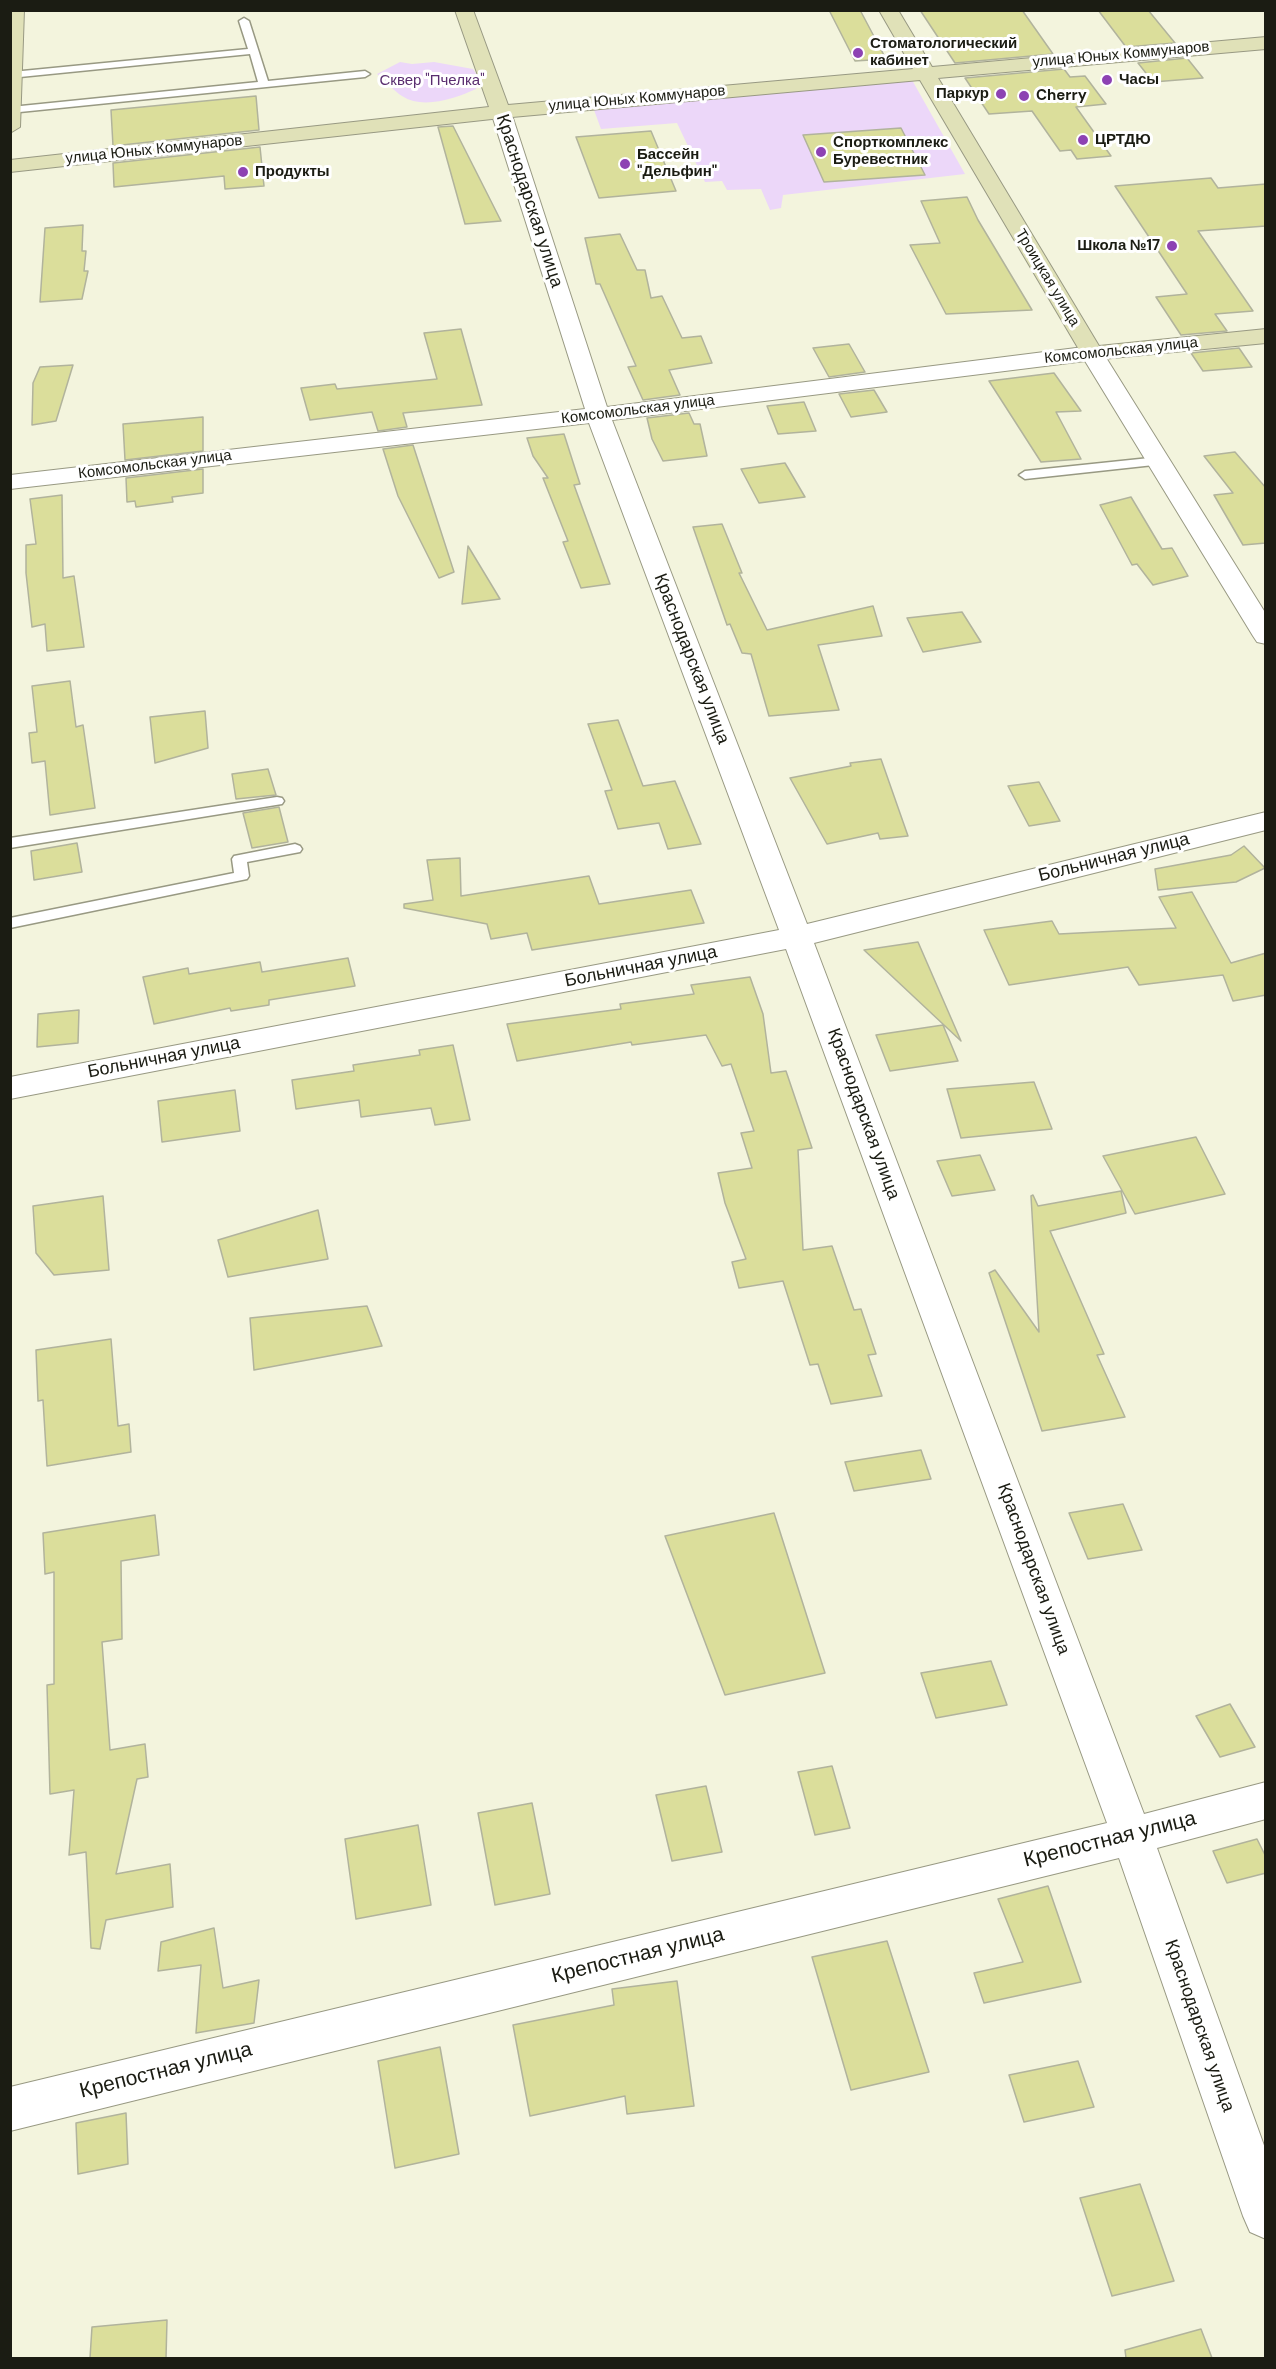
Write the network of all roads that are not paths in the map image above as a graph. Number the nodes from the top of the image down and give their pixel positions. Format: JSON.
{"nodes":[{"id":1,"x":15,"y":10,"type":"edge"},
{"id":2,"x":464,"y":10,"type":"edge"},
{"id":3,"x":888,"y":10,"type":"edge"},
{"id":4,"x":244,"y":21,"type":"dead end"},
{"id":5,"x":1266,"y":42,"type":"edge"},
{"id":6,"x":254,"y":51,"type":"junction"},
{"id":7,"x":924,"y":72,"type":"junction"},
{"id":8,"x":365,"y":74,"type":"dead end"},
{"id":9,"x":12,"y":75,"type":"junction"},
{"id":10,"x":264,"y":85,"type":"junction"},
{"id":11,"x":11,"y":110,"type":"edge"},
{"id":12,"x":501,"y":112,"type":"junction"},
{"id":13,"x":10,"y":127,"type":"edge"},
{"id":14,"x":10,"y":166,"type":"edge"},
{"id":15,"x":1266,"y":336,"type":"edge"},
{"id":16,"x":1092,"y":353,"type":"junction"},
{"id":17,"x":598,"y":415,"type":"junction"},
{"id":18,"x":1159,"y":461,"type":"junction"},
{"id":19,"x":1024,"y":475,"type":"dead end"},
{"id":20,"x":10,"y":482,"type":"edge"},
{"id":21,"x":1266,"y":636,"type":"edge"},
{"id":22,"x":277,"y":801,"type":"dead end"},
{"id":23,"x":1266,"y":820,"type":"edge"},
{"id":24,"x":10,"y":843,"type":"edge"},
{"id":25,"x":295,"y":849,"type":"dead end"},
{"id":26,"x":10,"y":923,"type":"edge"},
{"id":27,"x":797,"y":938,"type":"junction"},
{"id":28,"x":10,"y":1088,"type":"edge"},
{"id":29,"x":1266,"y":1800,"type":"edge"},
{"id":30,"x":1132,"y":1836,"type":"junction"},
{"id":31,"x":10,"y":2109,"type":"edge"},
{"id":32,"x":1266,"y":2216,"type":"edge"}],
"edges":[{"from":1,"to":9,"type":"street"},
{"from":2,"to":12,"type":"street","name":"Краснодарская улица"},
{"from":3,"to":7,"type":"street","name":"Троицкая улица"},
{"from":4,"to":6,"type":"lane"},
{"from":5,"to":7,"type":"street","name":"улица Юных Коммунаров"},
{"from":6,"to":9,"type":"lane"},
{"from":6,"to":10,"type":"lane"},
{"from":7,"to":12,"type":"street","name":"улица Юных Коммунаров"},
{"from":7,"to":16,"type":"street","name":"Троицкая улица"},
{"from":8,"to":10,"type":"lane"},
{"from":9,"to":11,"type":"street"},
{"from":10,"to":11,"type":"lane"},
{"from":11,"to":13,"type":"street"},
{"from":12,"to":14,"type":"street","name":"улица Юных Коммунаров"},
{"from":12,"to":17,"type":"street","name":"Краснодарская улица"},
{"from":15,"to":16,"type":"street","name":"Комсомольская улица"},
{"from":16,"to":17,"type":"street","name":"Комсомольская улица"},
{"from":16,"to":18,"type":"street","name":"Троицкая улица"},
{"from":17,"to":20,"type":"street","name":"Комсомольская улица"},
{"from":17,"to":27,"type":"street","name":"Краснодарская улица"},
{"from":18,"to":19,"type":"lane"},
{"from":18,"to":21,"type":"street","name":"Троицкая улица"},
{"from":22,"to":24,"type":"lane"},
{"from":23,"to":27,"type":"street","name":"Больничная улица"},
{"from":25,"to":26,"type":"lane"},
{"from":27,"to":28,"type":"street","name":"Больничная улица"},
{"from":27,"to":30,"type":"street","name":"Краснодарская улица"},
{"from":29,"to":30,"type":"street","name":"Крепостная улица"},
{"from":30,"to":31,"type":"street","name":"Крепостная улица"},
{"from":30,"to":32,"type":"street","name":"Краснодарская улица"}]}
